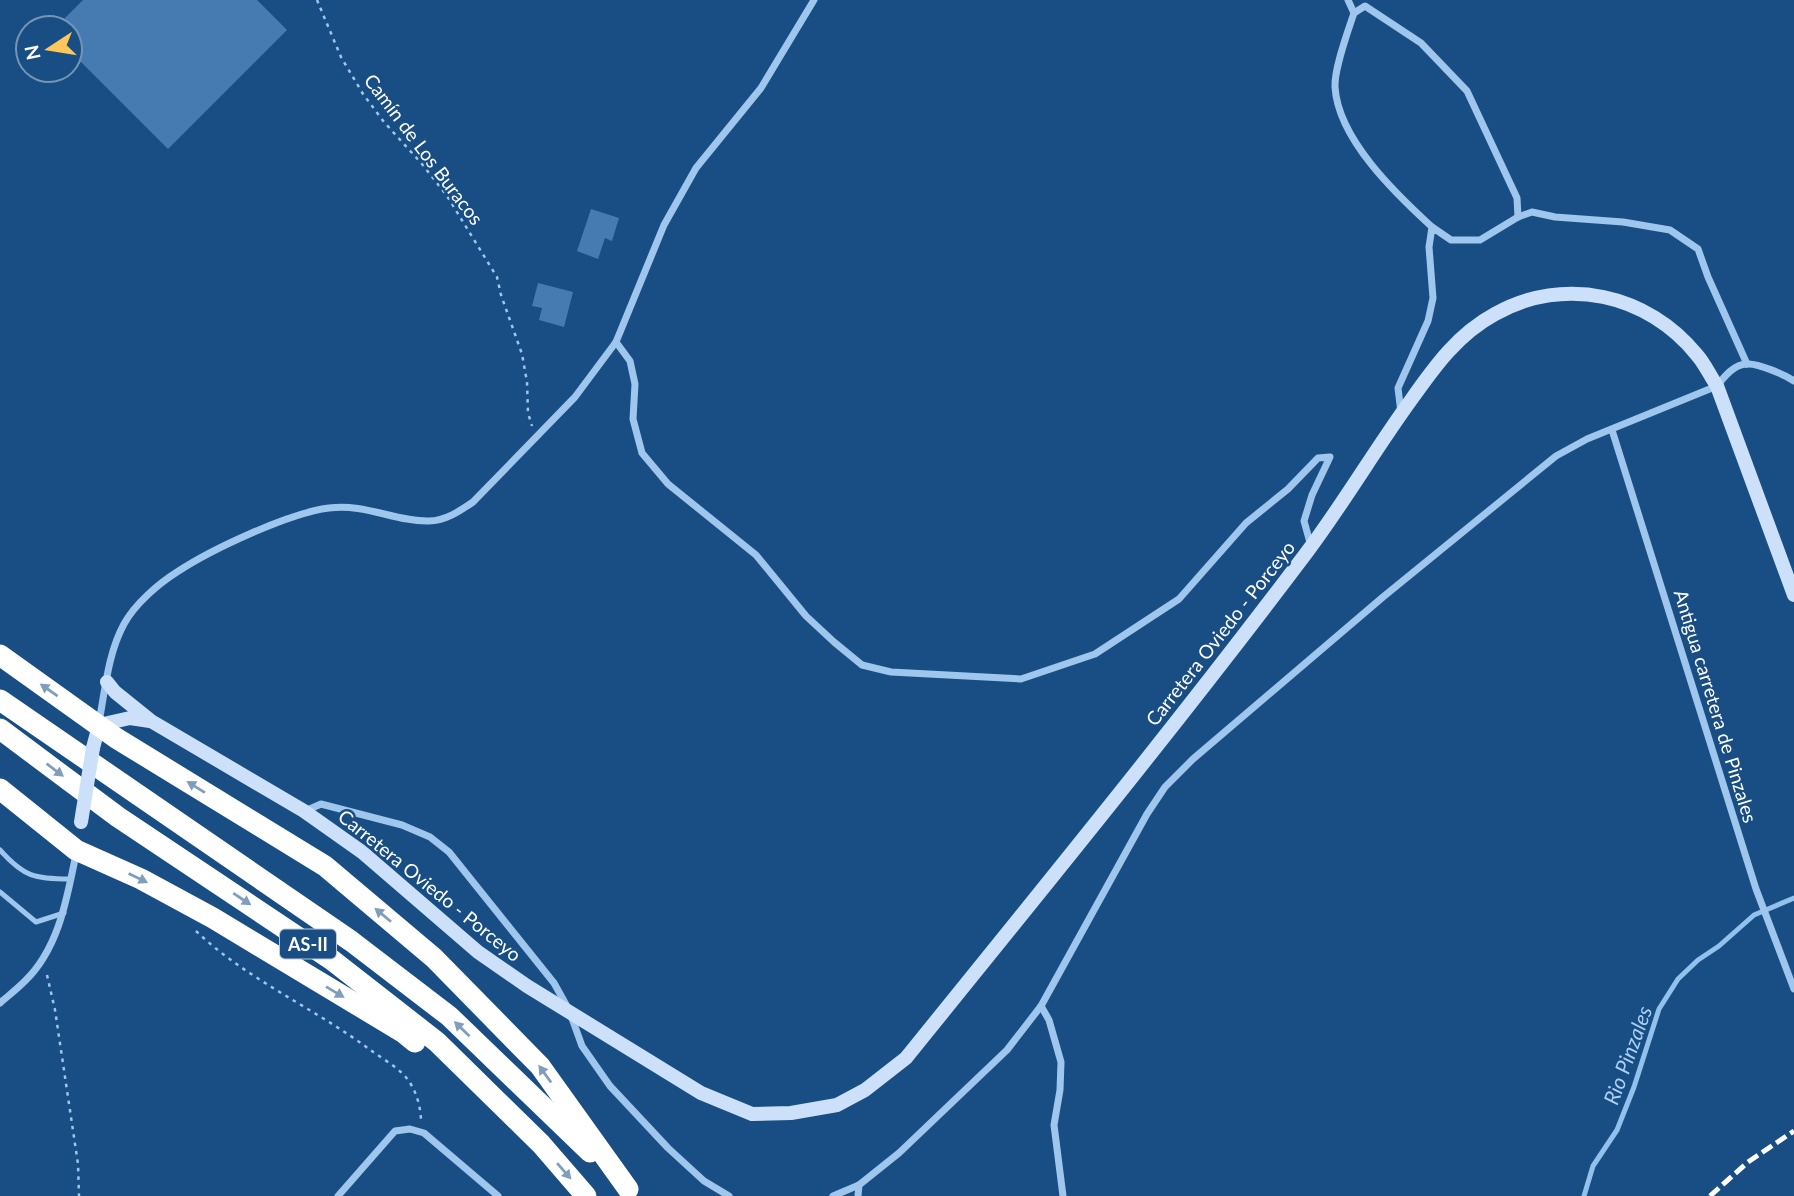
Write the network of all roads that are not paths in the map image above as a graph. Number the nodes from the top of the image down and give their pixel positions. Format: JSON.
{"nodes":[{"id":1,"x":814,"y":0,"type":"edge"},
{"id":2,"x":1348,"y":0,"type":"edge"},
{"id":3,"x":1354,"y":13,"type":"junction"},
{"id":4,"x":1518,"y":217,"type":"junction"},
{"id":5,"x":1432,"y":227,"type":"junction"},
{"id":6,"x":616,"y":342,"type":"junction"},
{"id":7,"x":1747,"y":363,"type":"junction"},
{"id":8,"x":1794,"y":381,"type":"edge"},
{"id":9,"x":1717,"y":386,"type":"junction"},
{"id":10,"x":1401,"y":413,"type":"junction"},
{"id":11,"x":1612,"y":430,"type":"junction"},
{"id":12,"x":1311,"y":546,"type":"junction"},
{"id":13,"x":1794,"y":595,"type":"edge"},
{"id":14,"x":1,"y":655,"type":"edge"},
{"id":15,"x":107,"y":682,"type":"junction"},
{"id":16,"x":0,"y":701,"type":"edge"},
{"id":17,"x":151,"y":721,"type":"junction"},
{"id":18,"x":99,"y":724,"type":"junction"},
{"id":19,"x":0,"y":729,"type":"edge"},
{"id":20,"x":0,"y":789,"type":"edge"},
{"id":21,"x":304,"y":811,"type":"junction"},
{"id":22,"x":0,"y":850,"type":"edge"},
{"id":23,"x":76,"y":850,"type":"junction"},
{"id":24,"x":70,"y":879,"type":"junction"},
{"id":25,"x":0,"y":892,"type":"edge"},
{"id":26,"x":64,"y":913,"type":"junction"},
{"id":27,"x":1794,"y":989,"type":"edge"},
{"id":28,"x":0,"y":1003,"type":"edge"},
{"id":29,"x":1041,"y":1006,"type":"junction"},
{"id":30,"x":569,"y":1010,"type":"junction"},
{"id":31,"x":541,"y":1144,"type":"junction"},
{"id":32,"x":859,"y":1185,"type":"junction"},
{"id":33,"x":631,"y":1193,"type":"edge"},
{"id":34,"x":338,"y":1196,"type":"edge"},
{"id":35,"x":498,"y":1196,"type":"edge"},
{"id":36,"x":586,"y":1196,"type":"edge"},
{"id":37,"x":729,"y":1196,"type":"edge"},
{"id":38,"x":833,"y":1196,"type":"edge"},
{"id":39,"x":858,"y":1196,"type":"edge"},
{"id":40,"x":1063,"y":1196,"type":"edge"}],
"edges":[{"from":1,"to":6,"type":"street"},
{"from":2,"to":3,"type":"street"},
{"from":3,"to":4,"type":"street"},
{"from":3,"to":5,"type":"street"},
{"from":4,"to":5,"type":"street"},
{"from":4,"to":7,"type":"street"},
{"from":5,"to":10,"type":"street"},
{"from":6,"to":12,"type":"street"},
{"from":6,"to":15,"type":"street"},
{"from":7,"to":8,"type":"street"},
{"from":7,"to":9,"type":"street"},
{"from":9,"to":10,"type":"main road","name":"Carretera Oviedo - Porceyo"},
{"from":9,"to":11,"type":"street"},
{"from":9,"to":13,"type":"main road","name":"Carretera Oviedo - Porceyo"},
{"from":10,"to":12,"type":"main road","name":"Carretera Oviedo - Porceyo"},
{"from":11,"to":27,"type":"street","name":"Antigua carretera de Pinzales"},
{"from":11,"to":29,"type":"street"},
{"from":12,"to":30,"type":"main road","name":"Carretera Oviedo - Porceyo"},
{"from":18,"to":14,"type":"highway","one_way":true},
{"from":15,"to":17,"type":"main road","name":"Carretera Oviedo - Porceyo"},
{"from":15,"to":18,"type":"street"},
{"from":33,"to":16,"type":"highway","number":"AS-II","one_way":true},
{"from":17,"to":18,"type":"main road","name":"Carretera Oviedo - Porceyo"},
{"from":17,"to":21,"type":"main road","name":"Carretera Oviedo - Porceyo"},
{"from":18,"to":23,"type":"main road","bridge":true},
{"from":33,"to":18,"type":"highway","one_way":true},
{"from":19,"to":31,"type":"highway","number":"AS-II","one_way":true},
{"from":20,"to":23,"type":"highway"},
{"from":21,"to":30,"type":"main road","name":"Carretera Oviedo - Porceyo"},
{"from":21,"to":30,"type":"street","name":"Carretera Oviedo - Porceyo"},
{"from":22,"to":24,"type":"lane"},
{"from":23,"to":24,"type":"street"},
{"from":23,"to":31,"type":"highway","one_way":true},
{"from":24,"to":26,"type":"street"},
{"from":25,"to":26,"type":"lane"},
{"from":26,"to":28,"type":"street"},
{"from":29,"to":32,"type":"street"},
{"from":29,"to":40,"type":"street"},
{"from":30,"to":37,"type":"street"},
{"from":31,"to":36,"type":"highway","number":"AS-II","one_way":true},
{"from":32,"to":38,"type":"street"},
{"from":32,"to":39,"type":"street"},
{"from":34,"to":35,"type":"street"}]}
